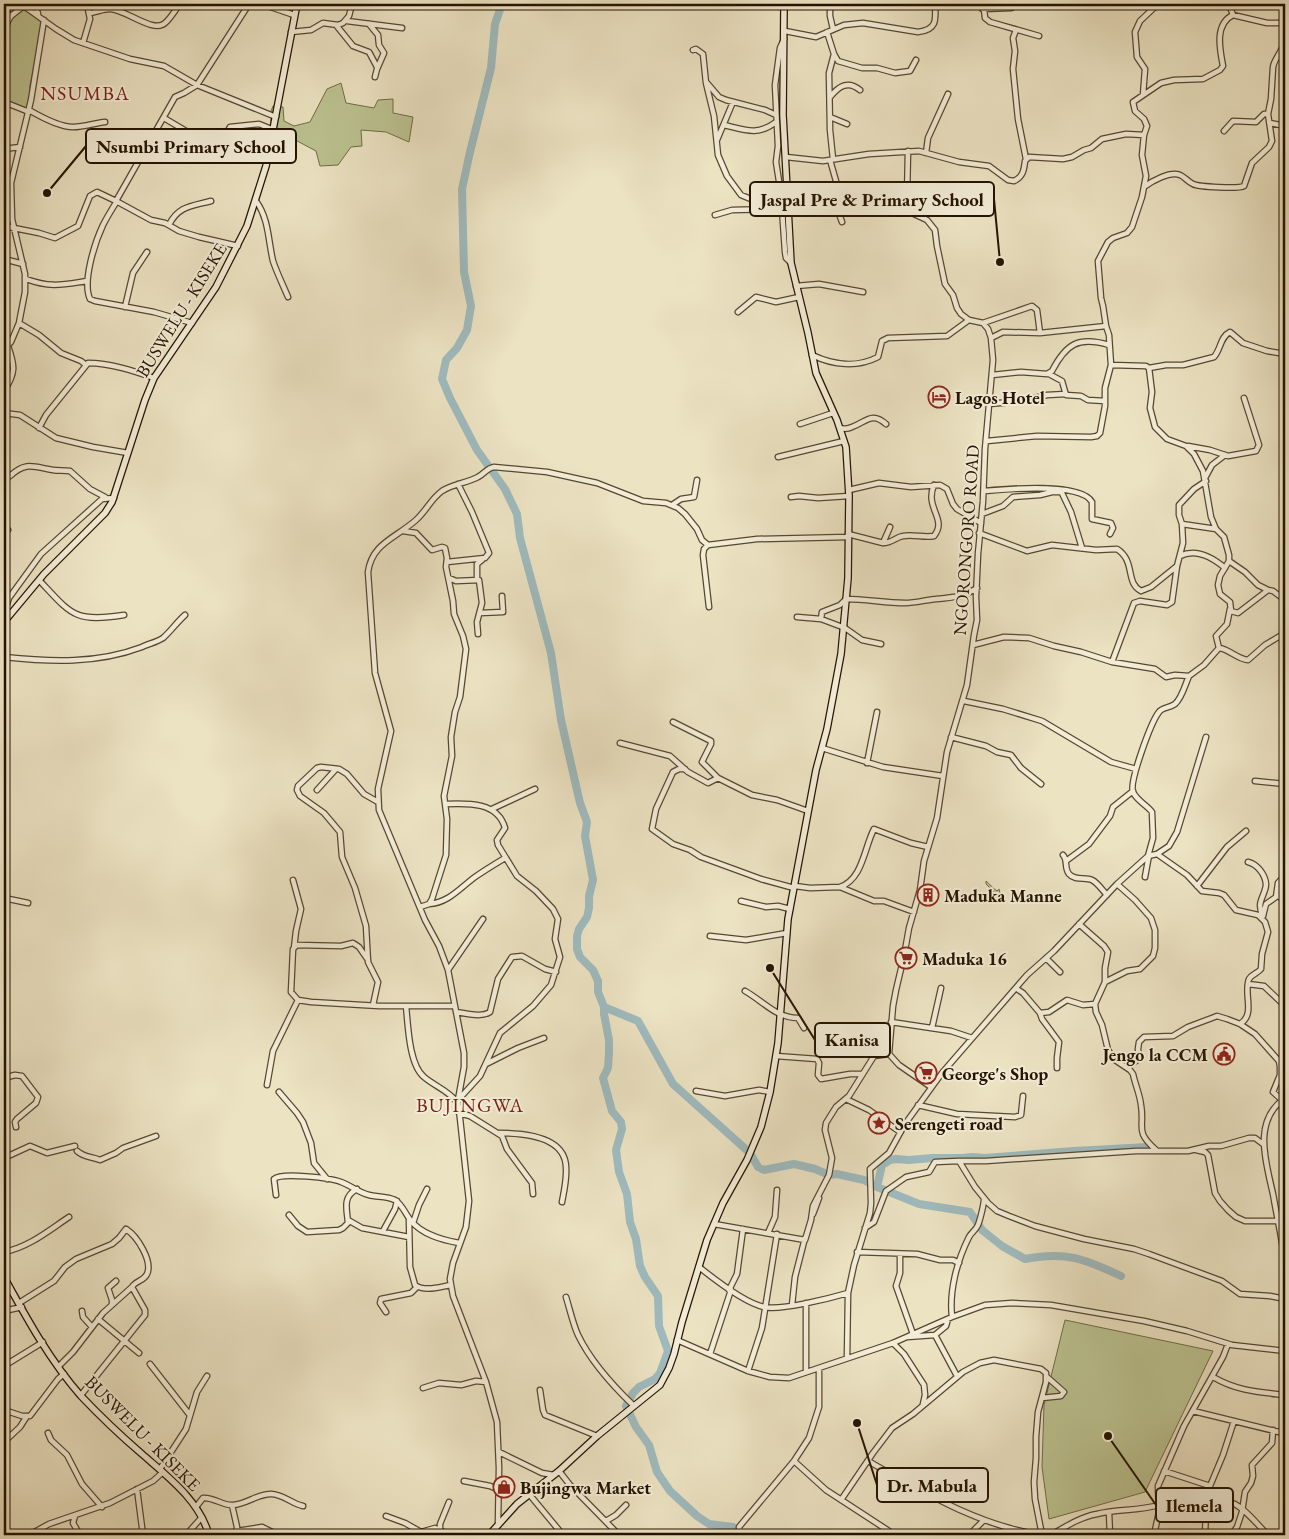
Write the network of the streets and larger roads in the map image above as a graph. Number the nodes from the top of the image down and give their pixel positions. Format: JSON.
{"nodes":[{"id":1,"x":7,"y":4,"type":"edge"},
{"id":2,"x":24,"y":4,"type":"edge"},
{"id":3,"x":35,"y":4,"type":"edge"},
{"id":4,"x":88,"y":4,"type":"edge"},
{"id":5,"x":180,"y":4,"type":"edge"},
{"id":6,"x":249,"y":4,"type":"edge"},
{"id":7,"x":262,"y":4,"type":"edge"},
{"id":8,"x":297,"y":4,"type":"edge"},
{"id":9,"x":352,"y":4,"type":"edge"},
{"id":10,"x":784,"y":4,"type":"edge"},
{"id":11,"x":830,"y":4,"type":"edge"},
{"id":12,"x":935,"y":4,"type":"edge"},
{"id":13,"x":980,"y":4,"type":"edge"},
{"id":14,"x":1018,"y":4,"type":"edge"},
{"id":15,"x":1158,"y":4,"type":"edge"},
{"id":16,"x":1178,"y":4,"type":"edge"},
{"id":17,"x":1186,"y":4,"type":"edge"},
{"id":18,"x":1229,"y":4,"type":"edge"},
{"id":19,"x":984,"y":10,"type":"junction"},
{"id":20,"x":90,"y":13,"type":"junction"},
{"id":21,"x":38,"y":15,"type":"junction"},
{"id":22,"x":294,"y":15,"type":"junction"},
{"id":23,"x":1232,"y":15,"type":"junction"},
{"id":24,"x":8,"y":20,"type":"junction"},
{"id":25,"x":44,"y":20,"type":"junction"},
{"id":26,"x":347,"y":21,"type":"junction"},
{"id":27,"x":369,"y":24,"type":"junction"},
{"id":28,"x":1285,"y":24,"type":"edge"},
{"id":29,"x":336,"y":25,"type":"junction"},
{"id":30,"x":402,"y":28,"type":"dead end"},
{"id":31,"x":834,"y":29,"type":"junction"},
{"id":32,"x":1016,"y":30,"type":"junction"},
{"id":33,"x":785,"y":31,"type":"junction"},
{"id":34,"x":290,"y":32,"type":"junction"},
{"id":35,"x":827,"y":32,"type":"junction"},
{"id":36,"x":4,"y":33,"type":"edge"},
{"id":37,"x":1039,"y":36,"type":"dead end"},
{"id":38,"x":784,"y":39,"type":"junction"},
{"id":39,"x":83,"y":43,"type":"junction"},
{"id":40,"x":693,"y":50,"type":"dead end"},
{"id":41,"x":834,"y":54,"type":"junction"},
{"id":42,"x":916,"y":60,"type":"dead end"},
{"id":43,"x":377,"y":67,"type":"junction"},
{"id":44,"x":375,"y":77,"type":"dead end"},
{"id":45,"x":706,"y":83,"type":"junction"},
{"id":46,"x":197,"y":84,"type":"junction"},
{"id":47,"x":860,"y":90,"type":"dead end"},
{"id":48,"x":948,"y":94,"type":"dead end"},
{"id":49,"x":1143,"y":95,"type":"junction"},
{"id":50,"x":830,"y":97,"type":"junction"},
{"id":51,"x":4,"y":102,"type":"edge"},
{"id":52,"x":733,"y":102,"type":"junction"},
{"id":53,"x":29,"y":111,"type":"junction"},
{"id":54,"x":1268,"y":114,"type":"junction"},
{"id":55,"x":776,"y":115,"type":"junction"},
{"id":56,"x":276,"y":117,"type":"junction"},
{"id":57,"x":830,"y":117,"type":"junction"},
{"id":58,"x":164,"y":118,"type":"junction"},
{"id":59,"x":105,"y":122,"type":"dead end"},
{"id":60,"x":776,"y":122,"type":"junction"},
{"id":61,"x":1270,"y":123,"type":"junction"},
{"id":62,"x":847,"y":124,"type":"dead end"},
{"id":63,"x":724,"y":126,"type":"junction"},
{"id":64,"x":1285,"y":126,"type":"edge"},
{"id":65,"x":274,"y":130,"type":"junction"},
{"id":66,"x":1224,"y":131,"type":"dead end"},
{"id":67,"x":1144,"y":135,"type":"junction"},
{"id":68,"x":716,"y":142,"type":"junction"},
{"id":69,"x":20,"y":147,"type":"junction"},
{"id":70,"x":4,"y":149,"type":"edge"},
{"id":71,"x":908,"y":151,"type":"junction"},
{"id":72,"x":926,"y":153,"type":"junction"},
{"id":73,"x":786,"y":157,"type":"junction"},
{"id":74,"x":1026,"y":159,"type":"junction"},
{"id":75,"x":831,"y":160,"type":"junction"},
{"id":76,"x":1144,"y":187,"type":"junction"},
{"id":77,"x":117,"y":201,"type":"junction"},
{"id":78,"x":211,"y":201,"type":"dead end"},
{"id":79,"x":256,"y":201,"type":"junction"},
{"id":80,"x":782,"y":208,"type":"junction"},
{"id":81,"x":775,"y":209,"type":"junction"},
{"id":82,"x":715,"y":215,"type":"dead end"},
{"id":83,"x":782,"y":215,"type":"junction"},
{"id":84,"x":842,"y":222,"type":"dead end"},
{"id":85,"x":169,"y":225,"type":"junction"},
{"id":86,"x":4,"y":226,"type":"edge"},
{"id":87,"x":14,"y":228,"type":"junction"},
{"id":88,"x":238,"y":246,"type":"junction"},
{"id":89,"x":147,"y":252,"type":"dead end"},
{"id":90,"x":4,"y":259,"type":"edge"},
{"id":91,"x":791,"y":263,"type":"junction"},
{"id":92,"x":23,"y":264,"type":"junction"},
{"id":93,"x":26,"y":279,"type":"junction"},
{"id":94,"x":87,"y":281,"type":"junction"},
{"id":95,"x":796,"y":286,"type":"junction"},
{"id":96,"x":863,"y":292,"type":"dead end"},
{"id":97,"x":288,"y":297,"type":"dead end"},
{"id":98,"x":799,"y":297,"type":"junction"},
{"id":99,"x":125,"y":307,"type":"junction"},
{"id":100,"x":738,"y":312,"type":"dead end"},
{"id":101,"x":968,"y":320,"type":"junction"},
{"id":102,"x":19,"y":323,"type":"junction"},
{"id":103,"x":192,"y":323,"type":"junction"},
{"id":104,"x":983,"y":323,"type":"junction"},
{"id":105,"x":1106,"y":326,"type":"junction"},
{"id":106,"x":1040,"y":332,"type":"junction"},
{"id":107,"x":991,"y":338,"type":"junction"},
{"id":108,"x":1109,"y":345,"type":"junction"},
{"id":109,"x":6,"y":347,"type":"edge"},
{"id":110,"x":1285,"y":354,"type":"edge"},
{"id":111,"x":812,"y":355,"type":"junction"},
{"id":112,"x":1111,"y":364,"type":"junction"},
{"id":113,"x":86,"y":365,"type":"junction"},
{"id":114,"x":1149,"y":368,"type":"junction"},
{"id":115,"x":1049,"y":374,"type":"junction"},
{"id":116,"x":992,"y":375,"type":"junction"},
{"id":117,"x":154,"y":378,"type":"junction"},
{"id":118,"x":4,"y":391,"type":"edge"},
{"id":119,"x":1066,"y":394,"type":"junction"},
{"id":120,"x":1244,"y":398,"type":"dead end"},
{"id":121,"x":1105,"y":401,"type":"junction"},
{"id":122,"x":989,"y":404,"type":"junction"},
{"id":123,"x":4,"y":413,"type":"edge"},
{"id":124,"x":833,"y":413,"type":"junction"},
{"id":125,"x":800,"y":424,"type":"dead end"},
{"id":126,"x":886,"y":424,"type":"dead end"},
{"id":127,"x":39,"y":428,"type":"junction"},
{"id":128,"x":840,"y":428,"type":"junction"},
{"id":129,"x":986,"y":440,"type":"junction"},
{"id":130,"x":844,"y":441,"type":"junction"},
{"id":131,"x":1186,"y":446,"type":"junction"},
{"id":132,"x":128,"y":453,"type":"junction"},
{"id":133,"x":1225,"y":455,"type":"junction"},
{"id":134,"x":778,"y":458,"type":"dead end"},
{"id":135,"x":10,"y":476,"type":"dead end"},
{"id":136,"x":697,"y":480,"type":"dead end"},
{"id":137,"x":1206,"y":480,"type":"junction"},
{"id":138,"x":458,"y":484,"type":"junction"},
{"id":139,"x":934,"y":485,"type":"junction"},
{"id":140,"x":1061,"y":490,"type":"junction"},
{"id":141,"x":984,"y":491,"type":"junction"},
{"id":142,"x":849,"y":493,"type":"junction"},
{"id":143,"x":105,"y":497,"type":"junction"},
{"id":144,"x":791,"y":497,"type":"dead end"},
{"id":145,"x":114,"y":498,"type":"junction"},
{"id":146,"x":672,"y":505,"type":"junction"},
{"id":147,"x":982,"y":514,"type":"junction"},
{"id":148,"x":981,"y":523,"type":"junction"},
{"id":149,"x":1182,"y":524,"type":"junction"},
{"id":150,"x":890,"y":526,"type":"dead end"},
{"id":151,"x":1216,"y":529,"type":"junction"},
{"id":152,"x":403,"y":530,"type":"junction"},
{"id":153,"x":979,"y":533,"type":"junction"},
{"id":154,"x":1110,"y":534,"type":"dead end"},
{"id":155,"x":848,"y":536,"type":"junction"},
{"id":156,"x":883,"y":543,"type":"junction"},
{"id":157,"x":708,"y":545,"type":"junction"},
{"id":158,"x":1082,"y":548,"type":"junction"},
{"id":159,"x":1180,"y":556,"type":"junction"},
{"id":160,"x":484,"y":558,"type":"junction"},
{"id":161,"x":1229,"y":561,"type":"junction"},
{"id":162,"x":447,"y":562,"type":"junction"},
{"id":163,"x":1177,"y":566,"type":"junction"},
{"id":164,"x":1225,"y":568,"type":"junction"},
{"id":165,"x":449,"y":578,"type":"junction"},
{"id":166,"x":39,"y":580,"type":"junction"},
{"id":167,"x":477,"y":580,"type":"junction"},
{"id":168,"x":977,"y":588,"type":"junction"},
{"id":169,"x":1268,"y":590,"type":"junction"},
{"id":170,"x":1139,"y":591,"type":"junction"},
{"id":171,"x":502,"y":596,"type":"dead end"},
{"id":172,"x":846,"y":599,"type":"junction"},
{"id":173,"x":1285,"y":600,"type":"edge"},
{"id":174,"x":1134,"y":603,"type":"junction"},
{"id":175,"x":5,"y":607,"type":"edge"},
{"id":176,"x":709,"y":607,"type":"dead end"},
{"id":177,"x":1230,"y":609,"type":"junction"},
{"id":178,"x":480,"y":613,"type":"junction"},
{"id":179,"x":124,"y":615,"type":"dead end"},
{"id":180,"x":185,"y":615,"type":"dead end"},
{"id":181,"x":9,"y":616,"type":"junction"},
{"id":182,"x":797,"y":617,"type":"dead end"},
{"id":183,"x":821,"y":619,"type":"junction"},
{"id":184,"x":4,"y":622,"type":"edge"},
{"id":185,"x":845,"y":628,"type":"junction"},
{"id":186,"x":1285,"y":633,"type":"edge"},
{"id":187,"x":478,"y":634,"type":"dead end"},
{"id":188,"x":881,"y":644,"type":"dead end"},
{"id":189,"x":974,"y":645,"type":"junction"},
{"id":190,"x":1219,"y":648,"type":"junction"},
{"id":191,"x":4,"y":657,"type":"edge"},
{"id":192,"x":1112,"y":662,"type":"junction"},
{"id":193,"x":1189,"y":676,"type":"junction"},
{"id":194,"x":964,"y":701,"type":"junction"},
{"id":195,"x":877,"y":712,"type":"dead end"},
{"id":196,"x":673,"y":722,"type":"dead end"},
{"id":197,"x":951,"y":737,"type":"junction"},
{"id":198,"x":1206,"y":737,"type":"dead end"},
{"id":199,"x":620,"y":743,"type":"dead end"},
{"id":200,"x":822,"y":748,"type":"junction"},
{"id":201,"x":867,"y":763,"type":"junction"},
{"id":202,"x":336,"y":769,"type":"junction"},
{"id":203,"x":1136,"y":769,"type":"junction"},
{"id":204,"x":685,"y":770,"type":"junction"},
{"id":205,"x":943,"y":776,"type":"junction"},
{"id":206,"x":718,"y":778,"type":"junction"},
{"id":207,"x":1255,"y":781,"type":"dead end"},
{"id":208,"x":1040,"y":784,"type":"dead end"},
{"id":209,"x":1285,"y":784,"type":"edge"},
{"id":210,"x":535,"y":789,"type":"dead end"},
{"id":211,"x":317,"y":790,"type":"dead end"},
{"id":212,"x":1133,"y":791,"type":"junction"},
{"id":213,"x":378,"y":802,"type":"junction"},
{"id":214,"x":446,"y":804,"type":"junction"},
{"id":215,"x":492,"y":809,"type":"junction"},
{"id":216,"x":808,"y":811,"type":"junction"},
{"id":217,"x":1246,"y":831,"type":"dead end"},
{"id":218,"x":928,"y":847,"type":"junction"},
{"id":219,"x":1157,"y":854,"type":"junction"},
{"id":220,"x":1063,"y":855,"type":"dead end"},
{"id":221,"x":1148,"y":855,"type":"junction"},
{"id":222,"x":505,"y":858,"type":"junction"},
{"id":223,"x":1066,"y":861,"type":"junction"},
{"id":224,"x":1248,"y":862,"type":"dead end"},
{"id":225,"x":1285,"y":875,"type":"edge"},
{"id":226,"x":1145,"y":877,"type":"dead end"},
{"id":227,"x":293,"y":880,"type":"dead end"},
{"id":228,"x":1117,"y":884,"type":"junction"},
{"id":229,"x":1197,"y":886,"type":"junction"},
{"id":230,"x":794,"y":887,"type":"junction"},
{"id":231,"x":840,"y":887,"type":"junction"},
{"id":232,"x":1107,"y":895,"type":"junction"},
{"id":233,"x":1277,"y":895,"type":"junction"},
{"id":234,"x":4,"y":898,"type":"edge"},
{"id":235,"x":742,"y":901,"type":"dead end"},
{"id":236,"x":1285,"y":901,"type":"edge"},
{"id":237,"x":28,"y":903,"type":"dead end"},
{"id":238,"x":429,"y":904,"type":"junction"},
{"id":239,"x":420,"y":907,"type":"junction"},
{"id":240,"x":790,"y":909,"type":"junction"},
{"id":241,"x":914,"y":912,"type":"junction"},
{"id":242,"x":1263,"y":917,"type":"junction"},
{"id":243,"x":483,"y":919,"type":"dead end"},
{"id":244,"x":1079,"y":924,"type":"junction"},
{"id":245,"x":787,"y":933,"type":"junction"},
{"id":246,"x":710,"y":936,"type":"dead end"},
{"id":247,"x":294,"y":948,"type":"junction"},
{"id":248,"x":1046,"y":958,"type":"junction"},
{"id":249,"x":368,"y":962,"type":"junction"},
{"id":250,"x":448,"y":970,"type":"junction"},
{"id":251,"x":556,"y":972,"type":"junction"},
{"id":252,"x":1060,"y":972,"type":"dead end"},
{"id":253,"x":1105,"y":982,"type":"junction"},
{"id":254,"x":1248,"y":984,"type":"junction"},
{"id":255,"x":941,"y":988,"type":"dead end"},
{"id":256,"x":1017,"y":988,"type":"junction"},
{"id":257,"x":746,"y":992,"type":"dead end"},
{"id":258,"x":298,"y":1000,"type":"junction"},
{"id":259,"x":1094,"y":1004,"type":"junction"},
{"id":260,"x":373,"y":1005,"type":"junction"},
{"id":261,"x":406,"y":1006,"type":"junction"},
{"id":262,"x":454,"y":1006,"type":"junction"},
{"id":263,"x":1285,"y":1006,"type":"edge"},
{"id":264,"x":456,"y":1012,"type":"junction"},
{"id":265,"x":1040,"y":1013,"type":"junction"},
{"id":266,"x":780,"y":1014,"type":"junction"},
{"id":267,"x":891,"y":1022,"type":"junction"},
{"id":268,"x":1240,"y":1024,"type":"junction"},
{"id":269,"x":804,"y":1028,"type":"dead end"},
{"id":270,"x":932,"y":1028,"type":"junction"},
{"id":271,"x":544,"y":1038,"type":"dead end"},
{"id":272,"x":972,"y":1038,"type":"junction"},
{"id":273,"x":839,"y":1049,"type":"dead end"},
{"id":274,"x":875,"y":1054,"type":"junction"},
{"id":275,"x":889,"y":1054,"type":"junction"},
{"id":276,"x":776,"y":1056,"type":"junction"},
{"id":277,"x":486,"y":1064,"type":"junction"},
{"id":278,"x":1126,"y":1067,"type":"junction"},
{"id":279,"x":1057,"y":1068,"type":"dead end"},
{"id":280,"x":862,"y":1074,"type":"junction"},
{"id":281,"x":4,"y":1078,"type":"edge"},
{"id":282,"x":267,"y":1085,"type":"dead end"},
{"id":283,"x":930,"y":1087,"type":"junction"},
{"id":284,"x":696,"y":1091,"type":"dead end"},
{"id":285,"x":279,"y":1092,"type":"dead end"},
{"id":286,"x":770,"y":1092,"type":"junction"},
{"id":287,"x":1023,"y":1096,"type":"dead end"},
{"id":288,"x":846,"y":1098,"type":"junction"},
{"id":289,"x":1284,"y":1099,"type":"edge"},
{"id":290,"x":458,"y":1102,"type":"junction"},
{"id":291,"x":918,"y":1106,"type":"junction"},
{"id":292,"x":459,"y":1113,"type":"junction"},
{"id":293,"x":16,"y":1127,"type":"dead end"},
{"id":294,"x":900,"y":1132,"type":"junction"},
{"id":295,"x":500,"y":1133,"type":"junction"},
{"id":296,"x":156,"y":1136,"type":"dead end"},
{"id":297,"x":1263,"y":1144,"type":"junction"},
{"id":298,"x":1195,"y":1149,"type":"junction"},
{"id":299,"x":1156,"y":1150,"type":"junction"},
{"id":300,"x":4,"y":1158,"type":"edge"},
{"id":301,"x":959,"y":1161,"type":"junction"},
{"id":302,"x":327,"y":1179,"type":"junction"},
{"id":303,"x":427,"y":1189,"type":"dead end"},
{"id":304,"x":357,"y":1190,"type":"junction"},
{"id":305,"x":777,"y":1190,"type":"dead end"},
{"id":306,"x":533,"y":1194,"type":"dead end"},
{"id":307,"x":276,"y":1195,"type":"dead end"},
{"id":308,"x":984,"y":1199,"type":"junction"},
{"id":309,"x":397,"y":1201,"type":"junction"},
{"id":310,"x":562,"y":1202,"type":"dead end"},
{"id":311,"x":289,"y":1215,"type":"dead end"},
{"id":312,"x":69,"y":1217,"type":"dead end"},
{"id":313,"x":409,"y":1218,"type":"junction"},
{"id":314,"x":348,"y":1220,"type":"junction"},
{"id":315,"x":1278,"y":1221,"type":"junction"},
{"id":316,"x":413,"y":1223,"type":"junction"},
{"id":317,"x":714,"y":1224,"type":"junction"},
{"id":318,"x":865,"y":1228,"type":"junction"},
{"id":319,"x":743,"y":1229,"type":"junction"},
{"id":320,"x":384,"y":1231,"type":"junction"},
{"id":321,"x":768,"y":1233,"type":"junction"},
{"id":322,"x":777,"y":1234,"type":"junction"},
{"id":323,"x":409,"y":1236,"type":"junction"},
{"id":324,"x":805,"y":1240,"type":"junction"},
{"id":325,"x":459,"y":1243,"type":"junction"},
{"id":326,"x":4,"y":1252,"type":"edge"},
{"id":327,"x":857,"y":1252,"type":"junction"},
{"id":328,"x":900,"y":1254,"type":"junction"},
{"id":329,"x":1285,"y":1262,"type":"edge"},
{"id":330,"x":959,"y":1263,"type":"junction"},
{"id":331,"x":699,"y":1267,"type":"junction"},
{"id":332,"x":4,"y":1277,"type":"edge"},
{"id":333,"x":116,"y":1281,"type":"dead end"},
{"id":334,"x":451,"y":1285,"type":"junction"},
{"id":335,"x":132,"y":1287,"type":"junction"},
{"id":336,"x":417,"y":1287,"type":"junction"},
{"id":337,"x":730,"y":1290,"type":"junction"},
{"id":338,"x":848,"y":1293,"type":"junction"},
{"id":339,"x":566,"y":1298,"type":"dead end"},
{"id":340,"x":1285,"y":1299,"type":"edge"},
{"id":341,"x":806,"y":1303,"type":"junction"},
{"id":342,"x":112,"y":1304,"type":"junction"},
{"id":343,"x":20,"y":1305,"type":"junction"},
{"id":344,"x":792,"y":1305,"type":"junction"},
{"id":345,"x":766,"y":1308,"type":"junction"},
{"id":346,"x":4,"y":1311,"type":"edge"},
{"id":347,"x":82,"y":1311,"type":"dead end"},
{"id":348,"x":386,"y":1312,"type":"dead end"},
{"id":349,"x":950,"y":1318,"type":"junction"},
{"id":350,"x":98,"y":1319,"type":"junction"},
{"id":351,"x":92,"y":1327,"type":"junction"},
{"id":352,"x":913,"y":1334,"type":"junction"},
{"id":353,"x":935,"y":1335,"type":"junction"},
{"id":354,"x":905,"y":1337,"type":"junction"},
{"id":355,"x":677,"y":1340,"type":"junction"},
{"id":356,"x":43,"y":1342,"type":"junction"},
{"id":357,"x":124,"y":1342,"type":"junction"},
{"id":358,"x":893,"y":1343,"type":"junction"},
{"id":359,"x":1228,"y":1344,"type":"junction"},
{"id":360,"x":1285,"y":1351,"type":"edge"},
{"id":361,"x":139,"y":1353,"type":"dead end"},
{"id":362,"x":710,"y":1354,"type":"junction"},
{"id":363,"x":847,"y":1358,"type":"junction"},
{"id":364,"x":150,"y":1364,"type":"dead end"},
{"id":365,"x":4,"y":1366,"type":"edge"},
{"id":366,"x":59,"y":1366,"type":"junction"},
{"id":367,"x":819,"y":1368,"type":"junction"},
{"id":368,"x":748,"y":1370,"type":"junction"},
{"id":369,"x":806,"y":1372,"type":"junction"},
{"id":370,"x":64,"y":1374,"type":"junction"},
{"id":371,"x":207,"y":1376,"type":"dead end"},
{"id":372,"x":957,"y":1376,"type":"junction"},
{"id":373,"x":1047,"y":1376,"type":"junction"},
{"id":374,"x":1212,"y":1377,"type":"junction"},
{"id":375,"x":486,"y":1382,"type":"junction"},
{"id":376,"x":424,"y":1388,"type":"dead end"},
{"id":377,"x":540,"y":1390,"type":"dead end"},
{"id":378,"x":81,"y":1395,"type":"junction"},
{"id":379,"x":1285,"y":1395,"type":"edge"},
{"id":380,"x":1042,"y":1398,"type":"junction"},
{"id":381,"x":923,"y":1405,"type":"junction"},
{"id":382,"x":634,"y":1406,"type":"junction"},
{"id":383,"x":4,"y":1410,"type":"edge"},
{"id":384,"x":1193,"y":1411,"type":"junction"},
{"id":385,"x":189,"y":1414,"type":"junction"},
{"id":386,"x":27,"y":1416,"type":"junction"},
{"id":387,"x":1234,"y":1421,"type":"junction"},
{"id":388,"x":1273,"y":1430,"type":"junction"},
{"id":389,"x":1285,"y":1432,"type":"edge"},
{"id":390,"x":48,"y":1433,"type":"dead end"},
{"id":391,"x":597,"y":1436,"type":"junction"},
{"id":392,"x":4,"y":1442,"type":"edge"},
{"id":393,"x":499,"y":1452,"type":"junction"},
{"id":394,"x":794,"y":1461,"type":"junction"},
{"id":395,"x":868,"y":1461,"type":"junction"},
{"id":396,"x":162,"y":1471,"type":"junction"},
{"id":397,"x":1164,"y":1471,"type":"junction"},
{"id":398,"x":557,"y":1473,"type":"junction"},
{"id":399,"x":464,"y":1481,"type":"dead end"},
{"id":400,"x":1210,"y":1486,"type":"junction"},
{"id":401,"x":137,"y":1489,"type":"junction"},
{"id":402,"x":499,"y":1490,"type":"junction"},
{"id":403,"x":529,"y":1494,"type":"junction"},
{"id":404,"x":841,"y":1500,"type":"junction"},
{"id":405,"x":449,"y":1502,"type":"dead end"},
{"id":406,"x":232,"y":1505,"type":"junction"},
{"id":407,"x":626,"y":1505,"type":"dead end"},
{"id":408,"x":304,"y":1506,"type":"dead end"},
{"id":409,"x":1159,"y":1506,"type":"junction"},
{"id":410,"x":102,"y":1507,"type":"junction"},
{"id":411,"x":196,"y":1507,"type":"junction"},
{"id":412,"x":1206,"y":1509,"type":"junction"},
{"id":413,"x":1242,"y":1510,"type":"junction"},
{"id":414,"x":1109,"y":1512,"type":"junction"},
{"id":415,"x":75,"y":1516,"type":"junction"},
{"id":416,"x":202,"y":1516,"type":"junction"},
{"id":417,"x":386,"y":1516,"type":"dead end"},
{"id":418,"x":978,"y":1517,"type":"junction"},
{"id":419,"x":984,"y":1520,"type":"junction"},
{"id":420,"x":606,"y":1521,"type":"junction"},
{"id":421,"x":498,"y":1524,"type":"junction"},
{"id":422,"x":978,"y":1524,"type":"junction"},
{"id":423,"x":440,"y":1530,"type":"junction"},
{"id":424,"x":272,"y":1532,"type":"dead end"},
{"id":425,"x":37,"y":1533,"type":"edge"},
{"id":426,"x":236,"y":1533,"type":"edge"},
{"id":427,"x":1265,"y":1534,"type":"edge"},
{"id":428,"x":29,"y":1535,"type":"edge"},
{"id":429,"x":80,"y":1535,"type":"edge"},
{"id":430,"x":142,"y":1535,"type":"edge"},
{"id":431,"x":186,"y":1535,"type":"edge"},
{"id":432,"x":209,"y":1535,"type":"edge"},
{"id":433,"x":449,"y":1535,"type":"edge"},
{"id":434,"x":489,"y":1535,"type":"edge"},
{"id":435,"x":563,"y":1535,"type":"edge"},
{"id":436,"x":618,"y":1535,"type":"edge"},
{"id":437,"x":740,"y":1535,"type":"edge"},
{"id":438,"x":895,"y":1535,"type":"edge"},
{"id":439,"x":968,"y":1535,"type":"edge"},
{"id":440,"x":1051,"y":1535,"type":"edge"},
{"id":441,"x":1110,"y":1535,"type":"edge"},
{"id":442,"x":1154,"y":1535,"type":"edge"},
{"id":443,"x":1205,"y":1535,"type":"edge"},
{"id":444,"x":1231,"y":1535,"type":"edge"},
{"id":445,"x":1277,"y":1535,"type":"edge"}],
"edges":[{"from":1,"to":24,"type":"street"},
{"from":2,"to":21,"type":"street"},
{"from":2,"to":24,"type":"street"},
{"from":3,"to":21,"type":"street"},
{"from":4,"to":20,"type":"street"},
{"from":5,"to":20,"type":"street"},
{"from":6,"to":46,"type":"street"},
{"from":7,"to":22,"type":"street"},
{"from":8,"to":22,"type":"street","name":"BUSWELU - KISEKE"},
{"from":9,"to":26,"type":"street"},
{"from":10,"to":33,"type":"street"},
{"from":11,"to":31,"type":"street"},
{"from":12,"to":31,"type":"street"},
{"from":13,"to":19,"type":"street"},
{"from":14,"to":19,"type":"street"},
{"from":15,"to":49,"type":"street"},
{"from":16,"to":17,"type":"street"},
{"from":18,"to":23,"type":"street"},
{"from":19,"to":32,"type":"street"},
{"from":20,"to":39,"type":"street"},
{"from":21,"to":25,"type":"street"},
{"from":22,"to":34,"type":"street","name":"BUSWELU - KISEKE"},
{"from":23,"to":28,"type":"street"},
{"from":23,"to":49,"type":"street"},
{"from":24,"to":36,"type":"street"},
{"from":25,"to":39,"type":"street"},
{"from":25,"to":53,"type":"street"},
{"from":26,"to":27,"type":"street"},
{"from":26,"to":29,"type":"street"},
{"from":27,"to":30,"type":"street"},
{"from":27,"to":43,"type":"street"},
{"from":28,"to":54,"type":"street"},
{"from":29,"to":34,"type":"street"},
{"from":29,"to":43,"type":"street"},
{"from":31,"to":35,"type":"street"},
{"from":32,"to":37,"type":"street"},
{"from":32,"to":74,"type":"street"},
{"from":33,"to":35,"type":"street"},
{"from":33,"to":38,"type":"street"},
{"from":34,"to":56,"type":"street","name":"BUSWELU - KISEKE"},
{"from":35,"to":41,"type":"street"},
{"from":38,"to":55,"type":"street"},
{"from":38,"to":73,"type":"street"},
{"from":39,"to":46,"type":"street"},
{"from":40,"to":45,"type":"street"},
{"from":41,"to":42,"type":"street"},
{"from":41,"to":50,"type":"street"},
{"from":43,"to":44,"type":"street"},
{"from":45,"to":52,"type":"street"},
{"from":45,"to":68,"type":"street"},
{"from":46,"to":56,"type":"street"},
{"from":46,"to":58,"type":"street"},
{"from":47,"to":50,"type":"street"},
{"from":48,"to":72,"type":"street"},
{"from":49,"to":67,"type":"street"},
{"from":50,"to":57,"type":"street"},
{"from":51,"to":53,"type":"street"},
{"from":52,"to":55,"type":"street"},
{"from":52,"to":63,"type":"street"},
{"from":53,"to":59,"type":"street"},
{"from":53,"to":69,"type":"street"},
{"from":54,"to":61,"type":"street"},
{"from":54,"to":66,"type":"street"},
{"from":55,"to":60,"type":"street"},
{"from":56,"to":65,"type":"street","name":"BUSWELU - KISEKE"},
{"from":57,"to":62,"type":"street"},
{"from":57,"to":75,"type":"street"},
{"from":58,"to":65,"type":"street"},
{"from":58,"to":77,"type":"street"},
{"from":60,"to":63,"type":"street"},
{"from":60,"to":80,"type":"street"},
{"from":61,"to":64,"type":"street"},
{"from":61,"to":76,"type":"street"},
{"from":63,"to":68,"type":"street"},
{"from":65,"to":79,"type":"street","name":"BUSWELU - KISEKE"},
{"from":67,"to":74,"type":"street"},
{"from":67,"to":76,"type":"street"},
{"from":68,"to":81,"type":"street"},
{"from":69,"to":70,"type":"street"},
{"from":69,"to":87,"type":"street"},
{"from":71,"to":72,"type":"street"},
{"from":71,"to":75,"type":"street"},
{"from":71,"to":101,"type":"street"},
{"from":72,"to":74,"type":"street"},
{"from":73,"to":75,"type":"street"},
{"from":73,"to":91,"type":"street"},
{"from":75,"to":84,"type":"street"},
{"from":76,"to":105,"type":"street"},
{"from":77,"to":85,"type":"street"},
{"from":77,"to":87,"type":"street"},
{"from":77,"to":94,"type":"street"},
{"from":78,"to":85,"type":"street"},
{"from":79,"to":88,"type":"street","name":"BUSWELU - KISEKE"},
{"from":79,"to":97,"type":"street"},
{"from":80,"to":81,"type":"street"},
{"from":80,"to":83,"type":"street"},
{"from":81,"to":82,"type":"street"},
{"from":81,"to":83,"type":"street"},
{"from":83,"to":91,"type":"street"},
{"from":85,"to":88,"type":"street"},
{"from":86,"to":87,"type":"street"},
{"from":87,"to":92,"type":"street"},
{"from":88,"to":103,"type":"street","name":"BUSWELU - KISEKE"},
{"from":89,"to":99,"type":"street"},
{"from":90,"to":92,"type":"street"},
{"from":91,"to":95,"type":"street"},
{"from":92,"to":93,"type":"street"},
{"from":93,"to":94,"type":"street"},
{"from":93,"to":102,"type":"street"},
{"from":94,"to":99,"type":"street"},
{"from":95,"to":96,"type":"street"},
{"from":95,"to":98,"type":"street"},
{"from":98,"to":100,"type":"street"},
{"from":98,"to":111,"type":"street"},
{"from":99,"to":103,"type":"street"},
{"from":101,"to":104,"type":"street"},
{"from":101,"to":111,"type":"street"},
{"from":102,"to":109,"type":"street"},
{"from":102,"to":113,"type":"street"},
{"from":103,"to":117,"type":"street","name":"BUSWELU - KISEKE"},
{"from":104,"to":106,"type":"street"},
{"from":104,"to":107,"type":"street","name":"NGORONGORO ROAD"},
{"from":105,"to":106,"type":"street"},
{"from":105,"to":108,"type":"street"},
{"from":106,"to":107,"type":"street"},
{"from":107,"to":116,"type":"street","name":"NGORONGORO ROAD"},
{"from":108,"to":112,"type":"street"},
{"from":108,"to":115,"type":"street"},
{"from":109,"to":118,"type":"street"},
{"from":110,"to":114,"type":"street"},
{"from":111,"to":124,"type":"street"},
{"from":112,"to":114,"type":"street"},
{"from":112,"to":121,"type":"street"},
{"from":113,"to":117,"type":"street"},
{"from":113,"to":127,"type":"street"},
{"from":114,"to":131,"type":"street"},
{"from":115,"to":116,"type":"street"},
{"from":115,"to":119,"type":"street"},
{"from":116,"to":122,"type":"street","name":"NGORONGORO ROAD"},
{"from":117,"to":132,"type":"street","name":"BUSWELU - KISEKE"},
{"from":119,"to":121,"type":"street"},
{"from":119,"to":122,"type":"street"},
{"from":120,"to":133,"type":"street"},
{"from":121,"to":129,"type":"street"},
{"from":122,"to":129,"type":"street","name":"NGORONGORO ROAD"},
{"from":123,"to":127,"type":"street"},
{"from":124,"to":125,"type":"street"},
{"from":124,"to":128,"type":"street"},
{"from":126,"to":128,"type":"street"},
{"from":127,"to":132,"type":"street"},
{"from":128,"to":130,"type":"street"},
{"from":129,"to":141,"type":"street","name":"NGORONGORO ROAD"},
{"from":130,"to":134,"type":"street"},
{"from":130,"to":142,"type":"street"},
{"from":131,"to":133,"type":"street"},
{"from":131,"to":137,"type":"street"},
{"from":132,"to":145,"type":"street","name":"BUSWELU - KISEKE"},
{"from":133,"to":137,"type":"street"},
{"from":135,"to":143,"type":"street"},
{"from":136,"to":146,"type":"street"},
{"from":137,"to":149,"type":"street"},
{"from":137,"to":151,"type":"street"},
{"from":138,"to":146,"type":"street"},
{"from":138,"to":152,"type":"street"},
{"from":138,"to":160,"type":"street"},
{"from":139,"to":142,"type":"street"},
{"from":139,"to":148,"type":"street"},
{"from":139,"to":156,"type":"street"},
{"from":140,"to":141,"type":"street"},
{"from":140,"to":147,"type":"street"},
{"from":140,"to":154,"type":"street"},
{"from":140,"to":158,"type":"street"},
{"from":141,"to":147,"type":"street","name":"NGORONGORO ROAD"},
{"from":142,"to":144,"type":"street"},
{"from":142,"to":155,"type":"street"},
{"from":143,"to":145,"type":"street"},
{"from":143,"to":175,"type":"street"},
{"from":145,"to":166,"type":"street","name":"BUSWELU - KISEKE"},
{"from":146,"to":157,"type":"street"},
{"from":147,"to":148,"type":"street","name":"NGORONGORO ROAD"},
{"from":148,"to":153,"type":"street","name":"NGORONGORO ROAD"},
{"from":149,"to":151,"type":"street"},
{"from":149,"to":159,"type":"street"},
{"from":150,"to":156,"type":"street"},
{"from":151,"to":161,"type":"street"},
{"from":152,"to":162,"type":"street"},
{"from":152,"to":213,"type":"street"},
{"from":153,"to":158,"type":"street"},
{"from":153,"to":168,"type":"street","name":"NGORONGORO ROAD"},
{"from":155,"to":156,"type":"street"},
{"from":155,"to":157,"type":"street"},
{"from":155,"to":172,"type":"street"},
{"from":157,"to":176,"type":"street"},
{"from":158,"to":170,"type":"street"},
{"from":159,"to":163,"type":"street"},
{"from":159,"to":164,"type":"street"},
{"from":160,"to":162,"type":"street"},
{"from":160,"to":167,"type":"street"},
{"from":161,"to":164,"type":"street"},
{"from":161,"to":169,"type":"street"},
{"from":162,"to":165,"type":"street"},
{"from":163,"to":170,"type":"street"},
{"from":163,"to":174,"type":"street"},
{"from":164,"to":177,"type":"street"},
{"from":165,"to":167,"type":"street"},
{"from":165,"to":214,"type":"street"},
{"from":166,"to":179,"type":"street"},
{"from":166,"to":181,"type":"street","name":"BUSWELU - KISEKE"},
{"from":167,"to":178,"type":"street"},
{"from":168,"to":172,"type":"street"},
{"from":168,"to":189,"type":"street","name":"NGORONGORO ROAD"},
{"from":169,"to":173,"type":"street"},
{"from":169,"to":177,"type":"street"},
{"from":170,"to":174,"type":"street"},
{"from":171,"to":178,"type":"street"},
{"from":172,"to":183,"type":"street"},
{"from":172,"to":185,"type":"street"},
{"from":174,"to":192,"type":"street"},
{"from":175,"to":181,"type":"street"},
{"from":177,"to":190,"type":"street"},
{"from":178,"to":187,"type":"street"},
{"from":180,"to":191,"type":"street"},
{"from":181,"to":184,"type":"street","name":"BUSWELU - KISEKE"},
{"from":182,"to":183,"type":"street"},
{"from":183,"to":185,"type":"street"},
{"from":185,"to":188,"type":"street"},
{"from":185,"to":200,"type":"street"},
{"from":186,"to":190,"type":"street"},
{"from":189,"to":192,"type":"street"},
{"from":189,"to":194,"type":"street","name":"NGORONGORO ROAD"},
{"from":190,"to":193,"type":"street"},
{"from":192,"to":193,"type":"street"},
{"from":193,"to":203,"type":"street"},
{"from":194,"to":197,"type":"street","name":"NGORONGORO ROAD"},
{"from":194,"to":203,"type":"street"},
{"from":195,"to":201,"type":"street"},
{"from":196,"to":206,"type":"street"},
{"from":197,"to":205,"type":"street","name":"NGORONGORO ROAD"},
{"from":197,"to":208,"type":"street"},
{"from":198,"to":219,"type":"street"},
{"from":199,"to":204,"type":"street"},
{"from":200,"to":201,"type":"street"},
{"from":200,"to":216,"type":"street"},
{"from":201,"to":205,"type":"street"},
{"from":202,"to":211,"type":"street"},
{"from":202,"to":213,"type":"street"},
{"from":202,"to":249,"type":"street"},
{"from":203,"to":212,"type":"street"},
{"from":204,"to":206,"type":"street"},
{"from":204,"to":230,"type":"street"},
{"from":205,"to":218,"type":"street","name":"NGORONGORO ROAD"},
{"from":206,"to":216,"type":"street"},
{"from":207,"to":209,"type":"street"},
{"from":210,"to":215,"type":"street"},
{"from":212,"to":221,"type":"street"},
{"from":212,"to":223,"type":"street"},
{"from":213,"to":239,"type":"street"},
{"from":214,"to":215,"type":"street"},
{"from":214,"to":238,"type":"street"},
{"from":215,"to":222,"type":"street"},
{"from":216,"to":230,"type":"street"},
{"from":217,"to":229,"type":"street"},
{"from":218,"to":231,"type":"street"},
{"from":218,"to":241,"type":"street","name":"NGORONGORO ROAD"},
{"from":219,"to":221,"type":"street"},
{"from":219,"to":229,"type":"street"},
{"from":220,"to":223,"type":"street"},
{"from":221,"to":226,"type":"street"},
{"from":221,"to":228,"type":"street"},
{"from":222,"to":238,"type":"street"},
{"from":222,"to":251,"type":"street"},
{"from":223,"to":232,"type":"street"},
{"from":224,"to":242,"type":"street"},
{"from":225,"to":233,"type":"street"},
{"from":227,"to":247,"type":"street"},
{"from":228,"to":232,"type":"street"},
{"from":228,"to":253,"type":"street"},
{"from":229,"to":242,"type":"street"},
{"from":230,"to":231,"type":"street"},
{"from":230,"to":240,"type":"street"},
{"from":231,"to":241,"type":"street"},
{"from":232,"to":244,"type":"street"},
{"from":233,"to":236,"type":"street"},
{"from":233,"to":242,"type":"street"},
{"from":234,"to":237,"type":"street"},
{"from":235,"to":240,"type":"street"},
{"from":238,"to":239,"type":"street"},
{"from":239,"to":250,"type":"street"},
{"from":240,"to":245,"type":"street"},
{"from":241,"to":267,"type":"street","name":"NGORONGORO ROAD"},
{"from":242,"to":254,"type":"street"},
{"from":243,"to":250,"type":"street"},
{"from":244,"to":248,"type":"street"},
{"from":244,"to":253,"type":"street"},
{"from":245,"to":246,"type":"street"},
{"from":245,"to":266,"type":"street"},
{"from":247,"to":249,"type":"street"},
{"from":247,"to":258,"type":"street"},
{"from":248,"to":252,"type":"street"},
{"from":248,"to":256,"type":"street"},
{"from":249,"to":260,"type":"street"},
{"from":250,"to":262,"type":"street"},
{"from":251,"to":264,"type":"street"},
{"from":251,"to":277,"type":"street"},
{"from":253,"to":259,"type":"street"},
{"from":254,"to":263,"type":"street"},
{"from":254,"to":268,"type":"street"},
{"from":255,"to":270,"type":"street"},
{"from":256,"to":265,"type":"street"},
{"from":256,"to":272,"type":"street"},
{"from":257,"to":266,"type":"street"},
{"from":258,"to":260,"type":"street"},
{"from":258,"to":282,"type":"street"},
{"from":259,"to":265,"type":"street"},
{"from":259,"to":278,"type":"street"},
{"from":260,"to":261,"type":"street"},
{"from":261,"to":262,"type":"street"},
{"from":261,"to":290,"type":"street"},
{"from":262,"to":264,"type":"street"},
{"from":264,"to":290,"type":"street"},
{"from":265,"to":279,"type":"street"},
{"from":266,"to":269,"type":"street"},
{"from":266,"to":276,"type":"street"},
{"from":267,"to":270,"type":"street"},
{"from":267,"to":275,"type":"street","name":"NGORONGORO ROAD"},
{"from":268,"to":278,"type":"street"},
{"from":268,"to":289,"type":"street"},
{"from":270,"to":272,"type":"street"},
{"from":271,"to":277,"type":"street"},
{"from":272,"to":283,"type":"street"},
{"from":273,"to":274,"type":"street"},
{"from":274,"to":275,"type":"street"},
{"from":274,"to":280,"type":"street"},
{"from":275,"to":283,"type":"street"},
{"from":276,"to":280,"type":"street"},
{"from":276,"to":286,"type":"street"},
{"from":277,"to":290,"type":"street"},
{"from":278,"to":299,"type":"street"},
{"from":280,"to":288,"type":"street"},
{"from":281,"to":293,"type":"street"},
{"from":283,"to":291,"type":"street"},
{"from":284,"to":286,"type":"street"},
{"from":285,"to":302,"type":"street"},
{"from":286,"to":317,"type":"street"},
{"from":287,"to":291,"type":"street"},
{"from":288,"to":294,"type":"street"},
{"from":288,"to":324,"type":"street"},
{"from":289,"to":297,"type":"street"},
{"from":290,"to":292,"type":"street"},
{"from":291,"to":294,"type":"street"},
{"from":292,"to":295,"type":"street"},
{"from":292,"to":325,"type":"street"},
{"from":294,"to":318,"type":"street"},
{"from":295,"to":306,"type":"street"},
{"from":295,"to":310,"type":"street"},
{"from":296,"to":300,"type":"street"},
{"from":297,"to":298,"type":"street"},
{"from":297,"to":315,"type":"street"},
{"from":298,"to":299,"type":"street"},
{"from":298,"to":315,"type":"street"},
{"from":299,"to":301,"type":"street"},
{"from":301,"to":308,"type":"street"},
{"from":301,"to":318,"type":"street"},
{"from":302,"to":304,"type":"street"},
{"from":302,"to":307,"type":"street"},
{"from":303,"to":316,"type":"street"},
{"from":304,"to":309,"type":"street"},
{"from":304,"to":314,"type":"street"},
{"from":305,"to":321,"type":"street"},
{"from":308,"to":330,"type":"street"},
{"from":308,"to":340,"type":"street"},
{"from":309,"to":313,"type":"street"},
{"from":309,"to":320,"type":"street"},
{"from":311,"to":314,"type":"street"},
{"from":312,"to":326,"type":"street"},
{"from":313,"to":316,"type":"street"},
{"from":313,"to":323,"type":"street"},
{"from":314,"to":320,"type":"street"},
{"from":315,"to":329,"type":"street"},
{"from":316,"to":325,"type":"street"},
{"from":317,"to":319,"type":"street"},
{"from":317,"to":331,"type":"street"},
{"from":318,"to":327,"type":"street"},
{"from":319,"to":321,"type":"street"},
{"from":319,"to":337,"type":"street"},
{"from":320,"to":323,"type":"street"},
{"from":321,"to":322,"type":"street"},
{"from":322,"to":324,"type":"street"},
{"from":322,"to":345,"type":"street"},
{"from":323,"to":336,"type":"street"},
{"from":324,"to":344,"type":"street"},
{"from":325,"to":334,"type":"street"},
{"from":327,"to":328,"type":"street"},
{"from":327,"to":338,"type":"street"},
{"from":328,"to":330,"type":"street"},
{"from":328,"to":352,"type":"street"},
{"from":330,"to":349,"type":"street"},
{"from":331,"to":337,"type":"street"},
{"from":331,"to":355,"type":"street"},
{"from":332,"to":343,"type":"street","name":"BUSWELU - KISEKE"},
{"from":333,"to":342,"type":"street"},
{"from":334,"to":336,"type":"street"},
{"from":334,"to":375,"type":"street"},
{"from":335,"to":342,"type":"street"},
{"from":335,"to":343,"type":"street"},
{"from":335,"to":357,"type":"street"},
{"from":336,"to":348,"type":"street"},
{"from":337,"to":345,"type":"street"},
{"from":337,"to":362,"type":"street"},
{"from":338,"to":341,"type":"street"},
{"from":338,"to":363,"type":"street"},
{"from":339,"to":382,"type":"street"},
{"from":341,"to":344,"type":"street"},
{"from":341,"to":369,"type":"street"},
{"from":342,"to":350,"type":"street"},
{"from":343,"to":346,"type":"street"},
{"from":343,"to":356,"type":"street","name":"BUSWELU - KISEKE"},
{"from":344,"to":345,"type":"street"},
{"from":345,"to":368,"type":"street"},
{"from":347,"to":351,"type":"street"},
{"from":349,"to":352,"type":"street"},
{"from":349,"to":353,"type":"street"},
{"from":349,"to":359,"type":"street"},
{"from":350,"to":351,"type":"street"},
{"from":350,"to":357,"type":"street"},
{"from":351,"to":366,"type":"street"},
{"from":352,"to":354,"type":"street"},
{"from":353,"to":354,"type":"street"},
{"from":353,"to":372,"type":"street"},
{"from":354,"to":358,"type":"street"},
{"from":355,"to":362,"type":"street"},
{"from":355,"to":382,"type":"street"},
{"from":356,"to":365,"type":"street"},
{"from":356,"to":366,"type":"street","name":"BUSWELU - KISEKE"},
{"from":357,"to":361,"type":"street"},
{"from":357,"to":378,"type":"street"},
{"from":358,"to":363,"type":"street"},
{"from":358,"to":381,"type":"street"},
{"from":359,"to":360,"type":"street"},
{"from":359,"to":374,"type":"street"},
{"from":362,"to":368,"type":"street"},
{"from":363,"to":367,"type":"street"},
{"from":364,"to":385,"type":"street"},
{"from":366,"to":370,"type":"street","name":"BUSWELU - KISEKE"},
{"from":367,"to":369,"type":"street"},
{"from":367,"to":394,"type":"street"},
{"from":368,"to":369,"type":"street"},
{"from":370,"to":378,"type":"street","name":"BUSWELU - KISEKE"},
{"from":370,"to":386,"type":"street"},
{"from":371,"to":385,"type":"street"},
{"from":372,"to":373,"type":"street"},
{"from":372,"to":381,"type":"street"},
{"from":373,"to":380,"type":"street"},
{"from":373,"to":380,"type":"street"},
{"from":374,"to":379,"type":"street"},
{"from":374,"to":384,"type":"street"},
{"from":375,"to":376,"type":"street"},
{"from":375,"to":393,"type":"street"},
{"from":377,"to":391,"type":"street"},
{"from":378,"to":396,"type":"street","name":"BUSWELU - KISEKE"},
{"from":380,"to":419,"type":"street"},
{"from":381,"to":395,"type":"street"},
{"from":382,"to":391,"type":"street"},
{"from":383,"to":386,"type":"street"},
{"from":384,"to":387,"type":"street"},
{"from":384,"to":397,"type":"street"},
{"from":385,"to":396,"type":"street"},
{"from":386,"to":392,"type":"street"},
{"from":387,"to":388,"type":"street"},
{"from":387,"to":400,"type":"street"},
{"from":388,"to":389,"type":"street"},
{"from":388,"to":413,"type":"street"},
{"from":390,"to":410,"type":"street"},
{"from":391,"to":398,"type":"street"},
{"from":393,"to":398,"type":"street"},
{"from":393,"to":402,"type":"street"},
{"from":394,"to":404,"type":"street"},
{"from":394,"to":437,"type":"street"},
{"from":395,"to":404,"type":"street"},
{"from":395,"to":418,"type":"street"},
{"from":396,"to":401,"type":"street"},
{"from":396,"to":411,"type":"street","name":"BUSWELU - KISEKE"},
{"from":397,"to":400,"type":"street"},
{"from":397,"to":409,"type":"street"},
{"from":398,"to":403,"type":"street"},
{"from":398,"to":420,"type":"street"},
{"from":399,"to":402,"type":"street"},
{"from":400,"to":412,"type":"street"},
{"from":401,"to":410,"type":"street"},
{"from":401,"to":430,"type":"street"},
{"from":402,"to":421,"type":"street"},
{"from":403,"to":421,"type":"street"},
{"from":403,"to":435,"type":"street"},
{"from":404,"to":438,"type":"street"},
{"from":405,"to":423,"type":"street"},
{"from":406,"to":408,"type":"street"},
{"from":406,"to":411,"type":"street"},
{"from":406,"to":426,"type":"street"},
{"from":407,"to":420,"type":"street"},
{"from":409,"to":414,"type":"street"},
{"from":409,"to":442,"type":"street"},
{"from":410,"to":415,"type":"street"},
{"from":411,"to":416,"type":"street","name":"BUSWELU - KISEKE"},
{"from":412,"to":413,"type":"street"},
{"from":412,"to":443,"type":"street"},
{"from":413,"to":427,"type":"street"},
{"from":413,"to":444,"type":"street"},
{"from":414,"to":440,"type":"street"},
{"from":414,"to":441,"type":"street"},
{"from":415,"to":425,"type":"street"},
{"from":415,"to":429,"type":"street"},
{"from":416,"to":431,"type":"street"},
{"from":416,"to":432,"type":"street","name":"BUSWELU - KISEKE"},
{"from":417,"to":423,"type":"street"},
{"from":418,"to":419,"type":"street"},
{"from":418,"to":422,"type":"street"},
{"from":419,"to":422,"type":"street"},
{"from":420,"to":436,"type":"street"},
{"from":421,"to":434,"type":"street"},
{"from":422,"to":439,"type":"street"},
{"from":423,"to":433,"type":"street"},
{"from":424,"to":426,"type":"street"},
{"from":425,"to":428,"type":"street"},
{"from":427,"to":445,"type":"street"}]}
